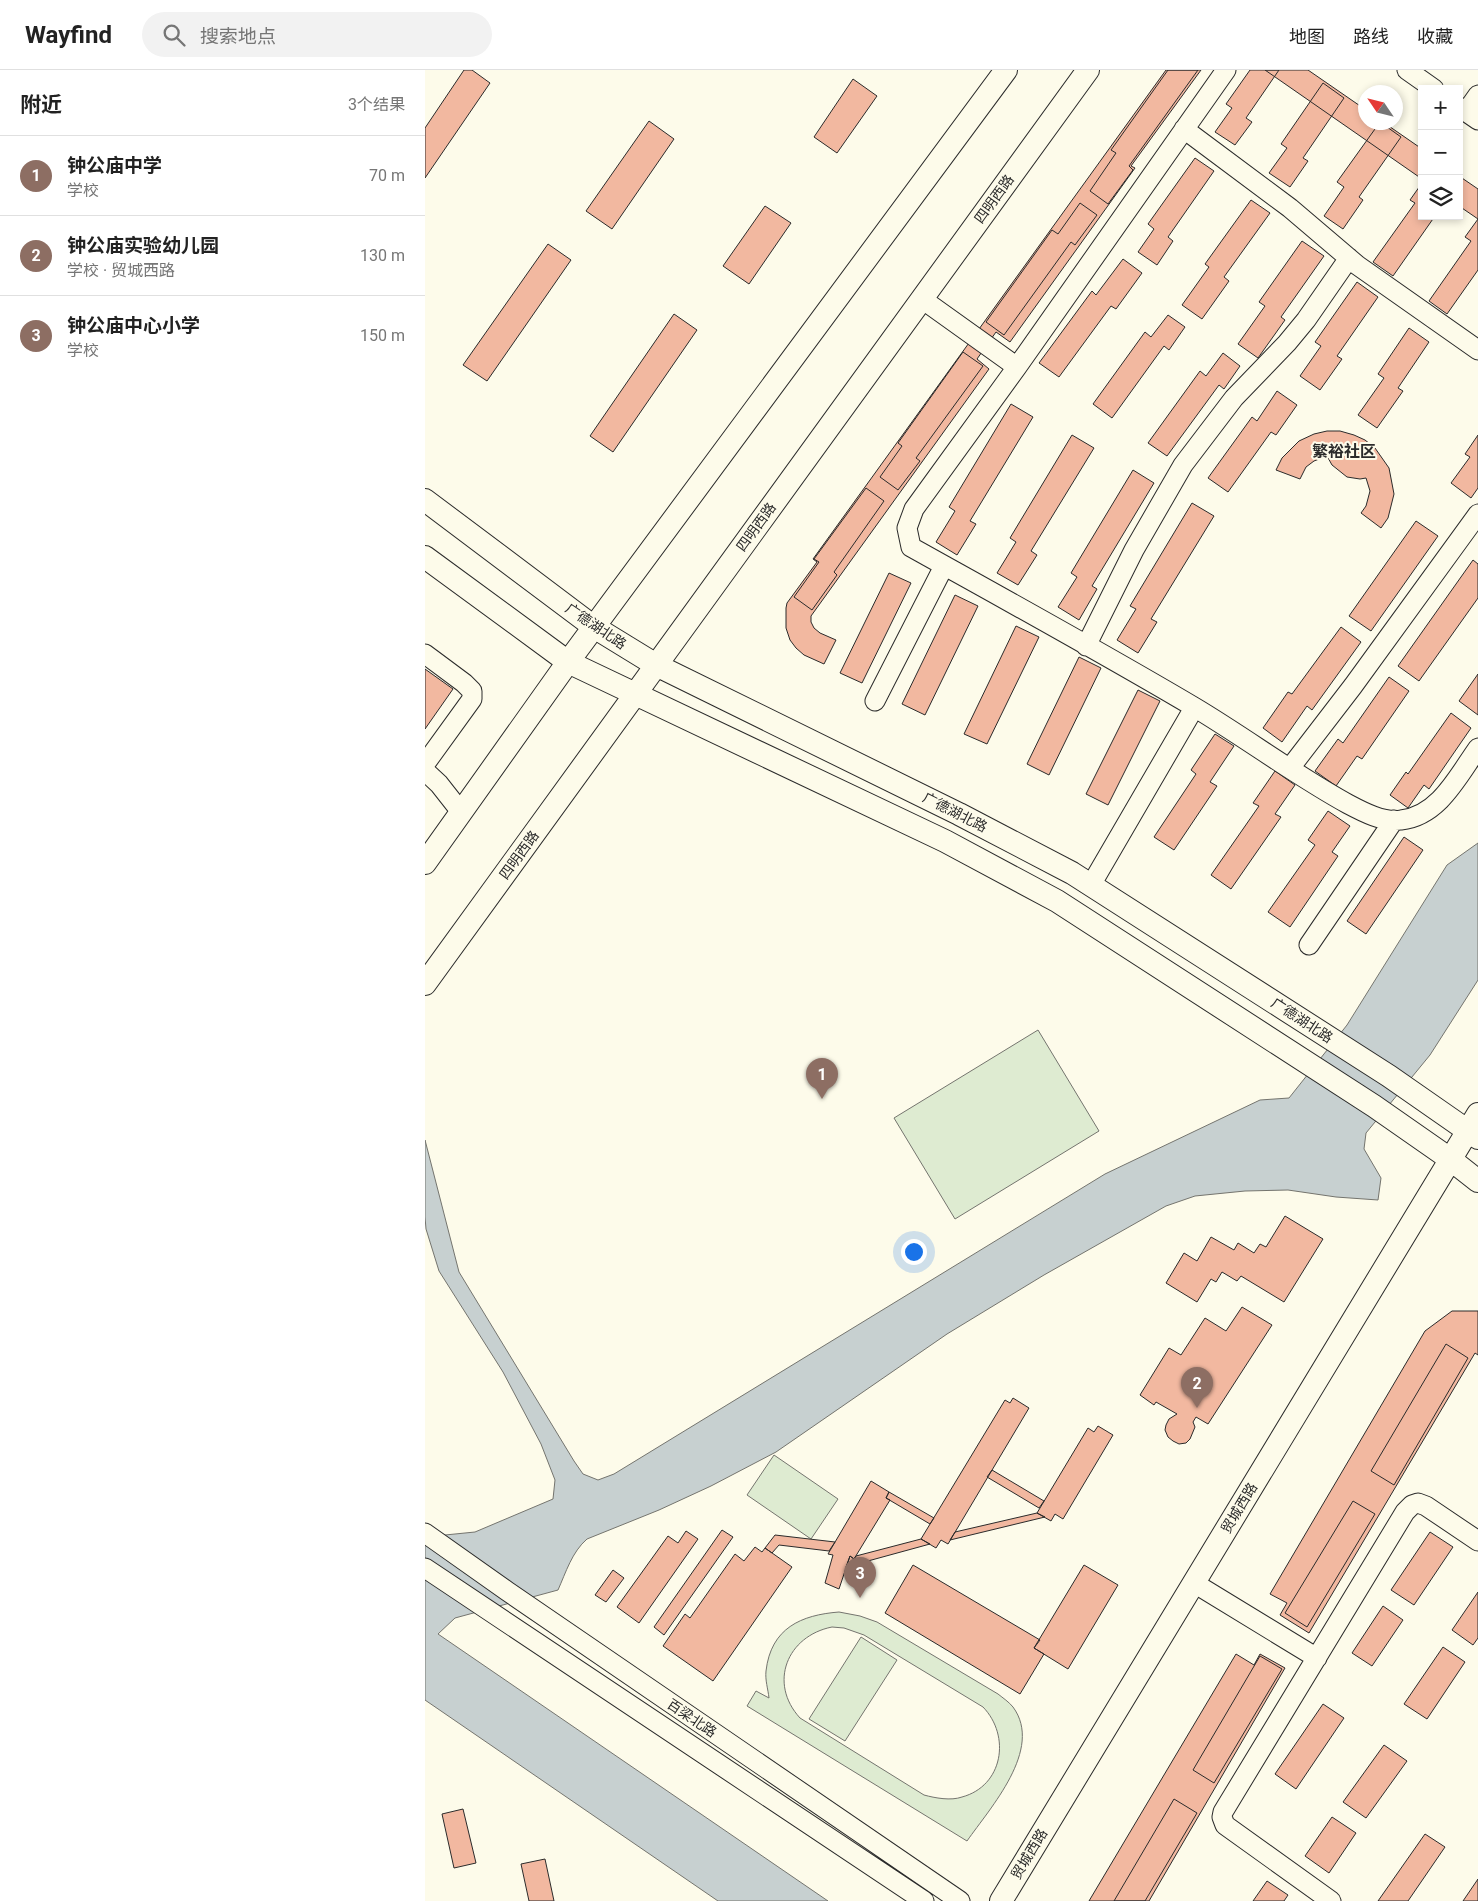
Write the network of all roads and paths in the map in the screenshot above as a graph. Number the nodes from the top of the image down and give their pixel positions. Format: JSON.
{"nodes":[{"id":1,"x":1006,"y":70,"type":"edge"},
{"id":2,"x":1088,"y":70,"type":"edge"},
{"id":3,"x":1226,"y":70,"type":"edge"},
{"id":4,"x":1407,"y":70,"type":"edge"},
{"id":5,"x":1428,"y":85,"type":"edge"},
{"id":6,"x":1478,"y":95,"type":"edge"},
{"id":7,"x":1468,"y":113,"type":"edge"},
{"id":8,"x":1184,"y":129,"type":"junction"},
{"id":9,"x":1349,"y":258,"type":"junction"},
{"id":10,"x":922,"y":298,"type":"junction"},
{"id":11,"x":1477,"y":347,"type":"edge"},
{"id":12,"x":1017,"y":367,"type":"junction"},
{"id":13,"x":425,"y":500,"type":"edge"},
{"id":14,"x":1478,"y":514,"type":"edge"},
{"id":15,"x":425,"y":557,"type":"edge"},
{"id":16,"x":944,"y":566,"type":"junction"},
{"id":17,"x":594,"y":627,"type":"junction"},
{"id":18,"x":1086,"y":646,"type":"junction"},
{"id":19,"x":425,"y":654,"type":"edge"},
{"id":20,"x":568,"y":662,"type":"junction"},
{"id":21,"x":656,"y":665,"type":"junction"},
{"id":22,"x":635,"y":693,"type":"junction"},
{"id":23,"x":875,"y":701,"type":"dead end"},
{"id":24,"x":1195,"y":708,"type":"junction"},
{"id":25,"x":1478,"y":748,"type":"edge"},
{"id":26,"x":425,"y":764,"type":"edge"},
{"id":27,"x":1290,"y":768,"type":"junction"},
{"id":28,"x":425,"y":771,"type":"edge"},
{"id":29,"x":461,"y":812,"type":"junction"},
{"id":30,"x":1394,"y":820,"type":"junction"},
{"id":31,"x":425,"y":863,"type":"edge"},
{"id":32,"x":1091,"y":886,"type":"junction"},
{"id":33,"x":1309,"y":945,"type":"dead end"},
{"id":34,"x":425,"y":984,"type":"edge"},
{"id":35,"x":1475,"y":1128,"type":"edge"},
{"id":36,"x":1450,"y":1159,"type":"junction"},
{"id":37,"x":1478,"y":1181,"type":"edge"},
{"id":38,"x":425,"y":1533,"type":"edge"},
{"id":39,"x":1478,"y":1541,"type":"edge"},
{"id":40,"x":425,"y":1568,"type":"edge"},
{"id":41,"x":1194,"y":1583,"type":"junction"},
{"id":42,"x":1317,"y":1658,"type":"junction"},
{"id":43,"x":923,"y":1901,"type":"edge"},
{"id":44,"x":960,"y":1901,"type":"edge"},
{"id":45,"x":1001,"y":1901,"type":"edge"},
{"id":46,"x":1331,"y":1901,"type":"edge"}],
"edges":[{"from":1,"to":17,"type":"main road"},
{"from":2,"to":10,"type":"main road","name":"四明西路"},
{"from":3,"to":8,"type":"street"},
{"from":4,"to":5,"type":"street"},
{"from":6,"to":7,"type":"street"},
{"from":8,"to":9,"type":"street"},
{"from":8,"to":12,"type":"street"},
{"from":9,"to":11,"type":"street"},
{"from":9,"to":18,"type":"street"},
{"from":10,"to":12,"type":"street"},
{"from":10,"to":21,"type":"main road","name":"四明西路"},
{"from":12,"to":16,"type":"street"},
{"from":13,"to":17,"type":"main road","name":"广德湖北路"},
{"from":14,"to":27,"type":"street"},
{"from":15,"to":20,"type":"main road"},
{"from":16,"to":18,"type":"street"},
{"from":16,"to":23,"type":"street"},
{"from":17,"to":20,"type":"main road"},
{"from":17,"to":21,"type":"main road","name":"广德湖北路"},
{"from":18,"to":24,"type":"street"},
{"from":19,"to":26,"type":"street"},
{"from":20,"to":22,"type":"main road"},
{"from":20,"to":29,"type":"main road"},
{"from":21,"to":22,"type":"main road","name":"四明西路"},
{"from":21,"to":32,"type":"main road","name":"广德湖北路"},
{"from":22,"to":34,"type":"main road","name":"四明西路"},
{"from":22,"to":36,"type":"main road"},
{"from":24,"to":27,"type":"street"},
{"from":24,"to":32,"type":"street"},
{"from":25,"to":30,"type":"street"},
{"from":27,"to":30,"type":"street"},
{"from":28,"to":29,"type":"street"},
{"from":29,"to":31,"type":"main road"},
{"from":30,"to":33,"type":"street"},
{"from":32,"to":35,"type":"main road","name":"广德湖北路"},
{"from":35,"to":36,"type":"main road","name":"贸城西路"},
{"from":36,"to":37,"type":"main road"},
{"from":36,"to":41,"type":"main road","name":"贸城西路"},
{"from":38,"to":44,"type":"street","name":"百梁北路"},
{"from":39,"to":42,"type":"street"},
{"from":40,"to":43,"type":"street","name":"百梁北路"},
{"from":41,"to":42,"type":"street"},
{"from":41,"to":45,"type":"main road","name":"贸城西路"},
{"from":42,"to":46,"type":"street"}]}
